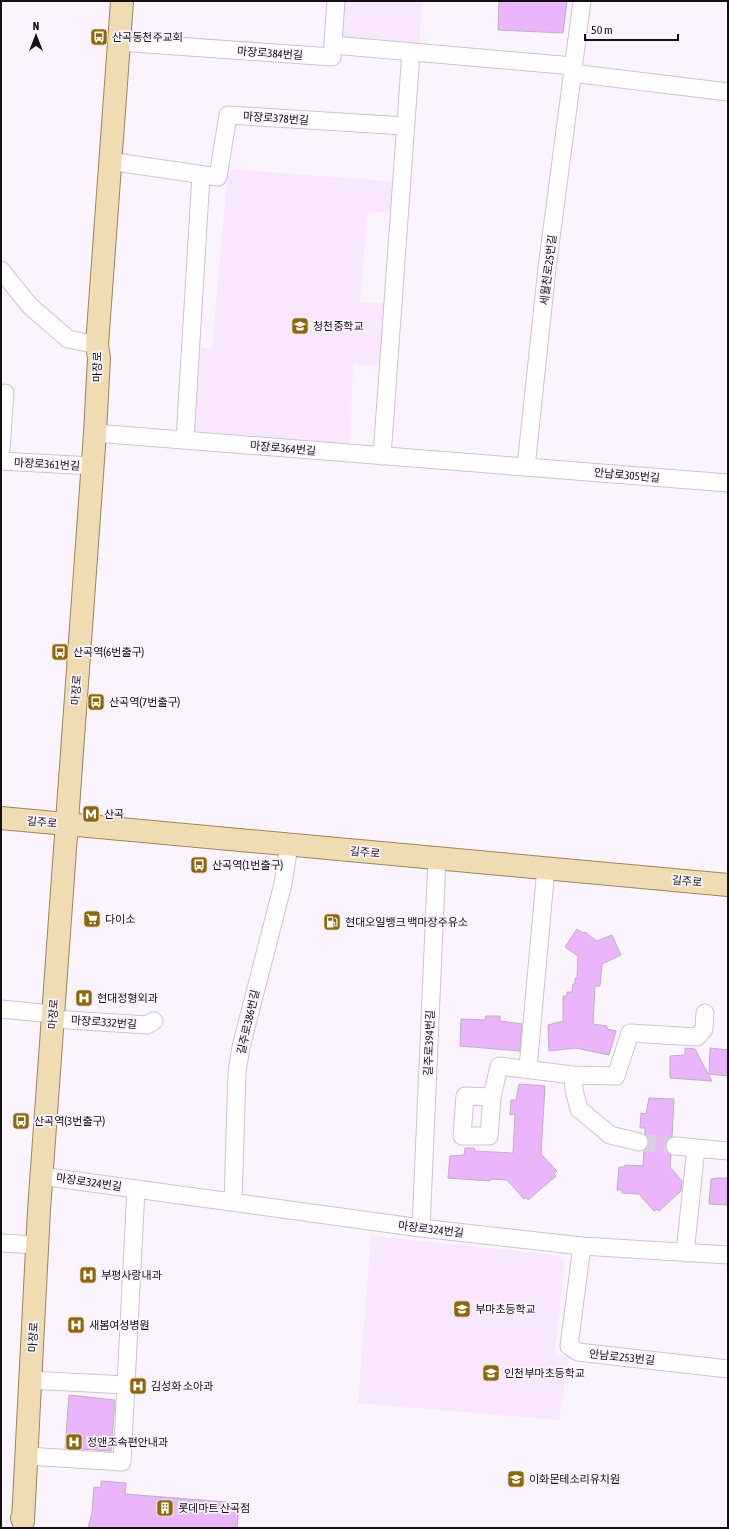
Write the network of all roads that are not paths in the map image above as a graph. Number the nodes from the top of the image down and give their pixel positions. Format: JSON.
{"nodes":[{"id":1,"x":122,"y":1,"type":"edge"},
{"id":2,"x":336,"y":1,"type":"edge"},
{"id":3,"x":582,"y":1,"type":"edge"},
{"id":4,"x":119,"y":42,"type":"junction"},
{"id":5,"x":333,"y":45,"type":"junction"},
{"id":6,"x":411,"y":52,"type":"junction"},
{"id":7,"x":572,"y":70,"type":"junction"},
{"id":8,"x":728,"y":92,"type":"edge"},
{"id":9,"x":405,"y":126,"type":"junction"},
{"id":10,"x":110,"y":161,"type":"junction"},
{"id":11,"x":201,"y":175,"type":"junction"},
{"id":12,"x":1,"y":270,"type":"edge"},
{"id":13,"x":97,"y":345,"type":"junction"},
{"id":14,"x":5,"y":393,"type":"dead end"},
{"id":15,"x":95,"y":432,"type":"junction"},
{"id":16,"x":184,"y":440,"type":"junction"},
{"id":17,"x":1,"y":449,"type":"edge"},
{"id":18,"x":382,"y":456,"type":"junction"},
{"id":19,"x":1,"y":461,"type":"edge"},
{"id":20,"x":92,"y":466,"type":"junction"},
{"id":21,"x":526,"y":467,"type":"junction"},
{"id":22,"x":728,"y":483,"type":"edge"},
{"id":23,"x":1,"y":818,"type":"edge"},
{"id":24,"x":66,"y":824,"type":"junction"},
{"id":25,"x":289,"y":845,"type":"junction"},
{"id":26,"x":437,"y":858,"type":"junction"},
{"id":27,"x":546,"y":868,"type":"junction"},
{"id":28,"x":728,"y":885,"type":"edge"},
{"id":29,"x":1,"y":1009,"type":"edge"},
{"id":30,"x":705,"y":1013,"type":"dead end"},
{"id":31,"x":53,"y":1016,"type":"junction"},
{"id":32,"x":154,"y":1021,"type":"dead end"},
{"id":33,"x":528,"y":1068,"type":"junction"},
{"id":34,"x":573,"y":1075,"type":"junction"},
{"id":35,"x":492,"y":1097,"type":"dead end"},
{"id":36,"x":639,"y":1142,"type":"tunnel mouth"},
{"id":37,"x":675,"y":1146,"type":"tunnel mouth"},
{"id":38,"x":696,"y":1148,"type":"junction"},
{"id":39,"x":728,"y":1151,"type":"edge"},
{"id":40,"x":41,"y":1176,"type":"junction"},
{"id":41,"x":136,"y":1189,"type":"junction"},
{"id":42,"x":233,"y":1202,"type":"junction"},
{"id":43,"x":421,"y":1228,"type":"junction"},
{"id":44,"x":1,"y":1243,"type":"edge"},
{"id":45,"x":37,"y":1245,"type":"junction"},
{"id":46,"x":582,"y":1246,"type":"junction"},
{"id":47,"x":685,"y":1253,"type":"junction"},
{"id":48,"x":728,"y":1255,"type":"edge"},
{"id":49,"x":728,"y":1368,"type":"edge"},
{"id":50,"x":30,"y":1380,"type":"junction"},
{"id":51,"x":126,"y":1385,"type":"junction"},
{"id":52,"x":27,"y":1456,"type":"junction"},
{"id":53,"x":20,"y":1525,"type":"edge"}],
"edges":[{"from":1,"to":4,"type":"main road","name":"마장로"},
{"from":2,"to":5,"type":"street"},
{"from":3,"to":7,"type":"street","name":"세월천로25번길"},
{"from":4,"to":5,"type":"street","name":"마장로384번길"},
{"from":4,"to":10,"type":"main road","name":"마장로"},
{"from":5,"to":6,"type":"street"},
{"from":6,"to":7,"type":"street"},
{"from":6,"to":9,"type":"street"},
{"from":7,"to":8,"type":"street"},
{"from":7,"to":21,"type":"street","name":"세월천로25번길"},
{"from":9,"to":11,"type":"street","name":"마장로378번길"},
{"from":9,"to":18,"type":"street"},
{"from":10,"to":11,"type":"street","name":"마장로378번길"},
{"from":10,"to":13,"type":"main road","name":"마장로"},
{"from":11,"to":16,"type":"street"},
{"from":12,"to":13,"type":"street"},
{"from":13,"to":15,"type":"main road","name":"마장로"},
{"from":14,"to":17,"type":"street"},
{"from":15,"to":16,"type":"street","name":"마장로364번길"},
{"from":15,"to":20,"type":"main road","name":"마장로"},
{"from":16,"to":18,"type":"street","name":"마장로364번길"},
{"from":18,"to":21,"type":"street","name":"마장로364번길"},
{"from":19,"to":20,"type":"street","name":"마장로361번길"},
{"from":20,"to":24,"type":"main road","name":"마장로"},
{"from":21,"to":22,"type":"street","name":"안남로305번길"},
{"from":23,"to":24,"type":"main road","name":"길주로"},
{"from":24,"to":25,"type":"main road","name":"길주로"},
{"from":24,"to":31,"type":"main road","name":"마장로"},
{"from":25,"to":26,"type":"main road","name":"길주로"},
{"from":25,"to":42,"type":"street","name":"길주로386번길"},
{"from":26,"to":27,"type":"main road","name":"길주로"},
{"from":26,"to":43,"type":"street","name":"길주로394번길"},
{"from":27,"to":28,"type":"main road","name":"길주로"},
{"from":27,"to":33,"type":"street"},
{"from":29,"to":31,"type":"street","name":"마장로332번길"},
{"from":30,"to":34,"type":"street"},
{"from":31,"to":32,"type":"street","name":"마장로332번길"},
{"from":31,"to":40,"type":"main road","name":"마장로"},
{"from":33,"to":34,"type":"street"},
{"from":33,"to":35,"type":"street"},
{"from":34,"to":36,"type":"street"},
{"from":37,"to":38,"type":"street"},
{"from":38,"to":39,"type":"street"},
{"from":38,"to":47,"type":"street"},
{"from":40,"to":41,"type":"street","name":"마장로324번길"},
{"from":40,"to":45,"type":"main road","name":"마장로"},
{"from":41,"to":42,"type":"street","name":"마장로324번길"},
{"from":41,"to":51,"type":"street","name":"마장로324번길"},
{"from":42,"to":43,"type":"street","name":"마장로324번길"},
{"from":43,"to":46,"type":"street","name":"마장로324번길"},
{"from":44,"to":45,"type":"street"},
{"from":45,"to":50,"type":"main road","name":"마장로"},
{"from":46,"to":47,"type":"street","name":"마장로324번길"},
{"from":46,"to":49,"type":"street","name":"안남로253번길"},
{"from":47,"to":48,"type":"street","name":"마장로324번길"},
{"from":50,"to":51,"type":"street"},
{"from":50,"to":52,"type":"main road","name":"마장로"},
{"from":51,"to":52,"type":"street","name":"마장로324번길"},
{"from":52,"to":53,"type":"main road","name":"마장로"}]}
